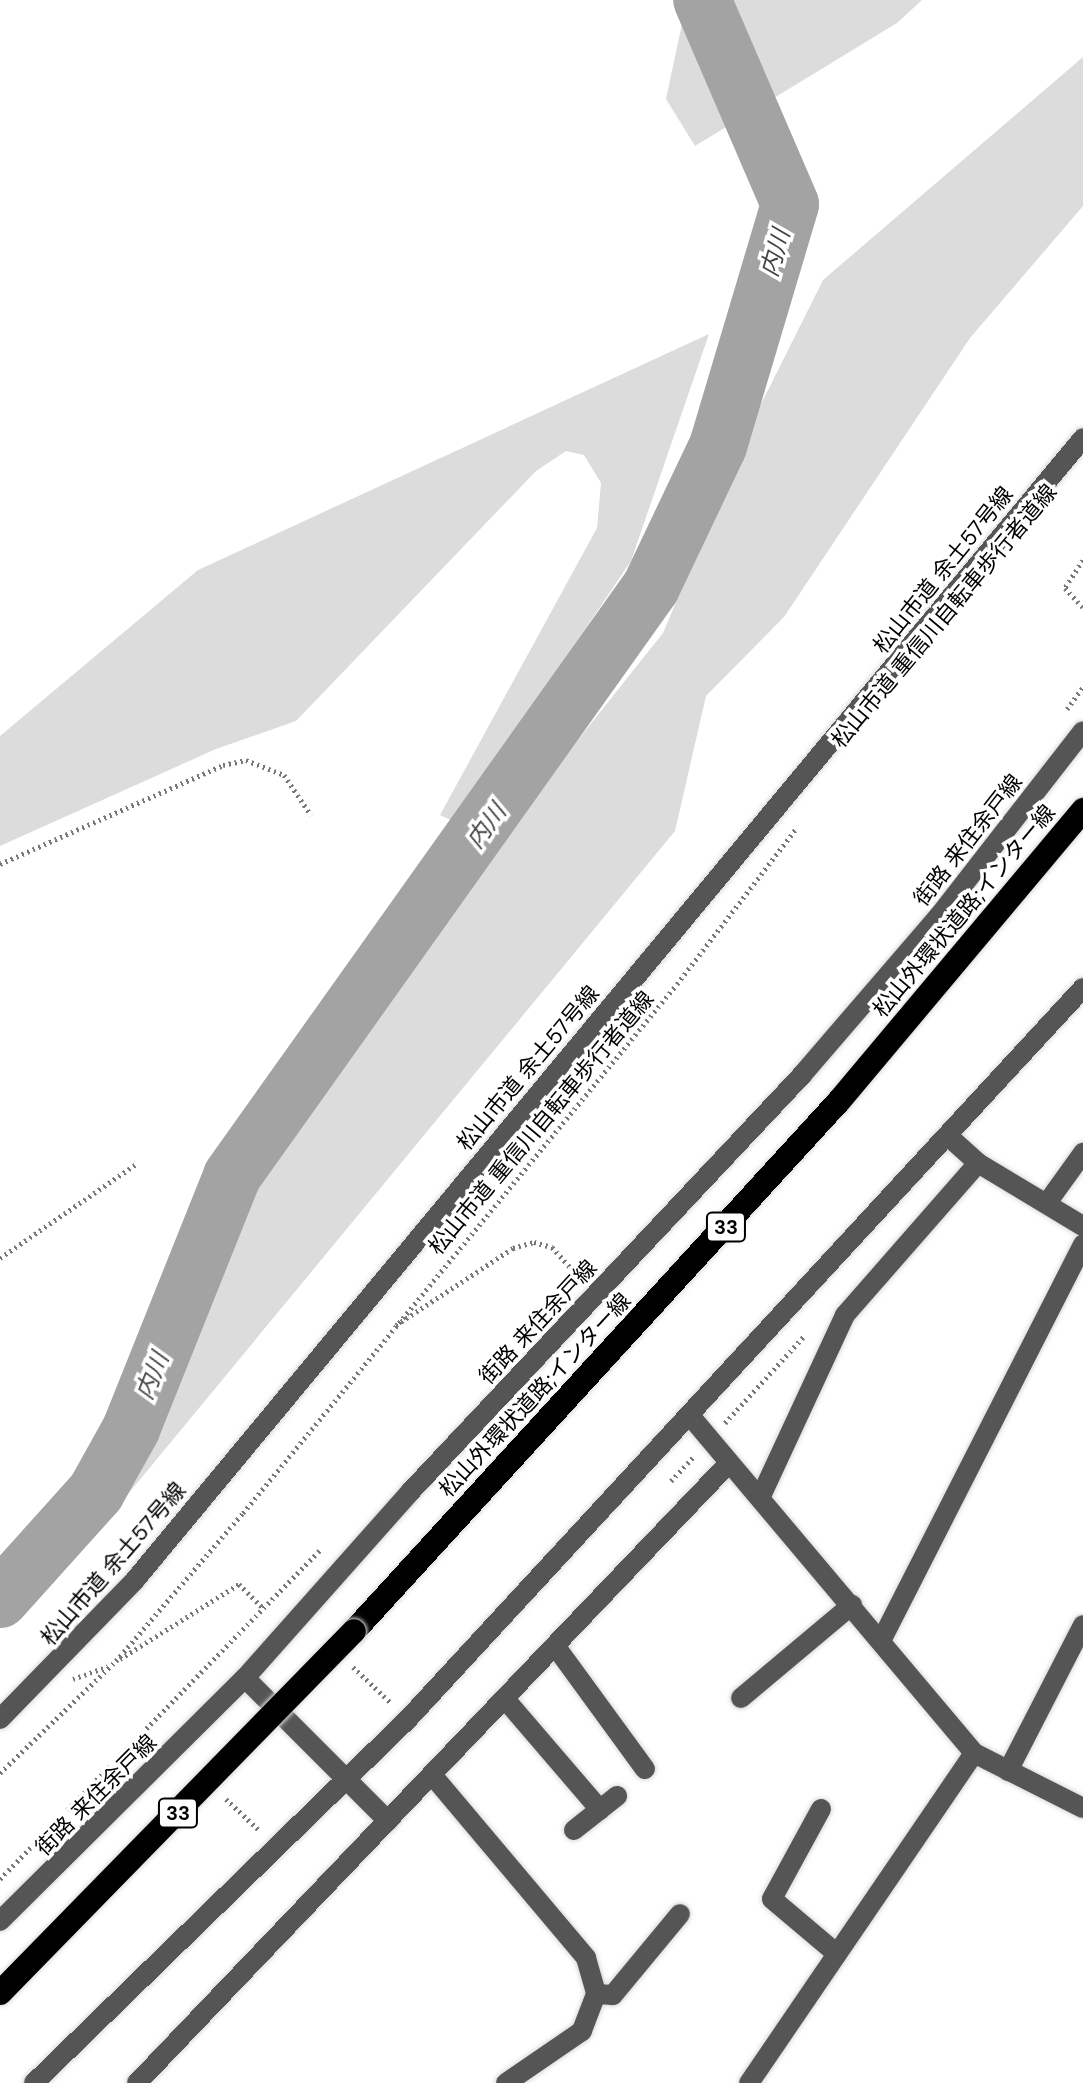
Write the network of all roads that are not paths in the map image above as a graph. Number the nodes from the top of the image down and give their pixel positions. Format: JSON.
{"nodes":[{"id":1,"x":1083,"y":438,"type":"edge"},
{"id":2,"x":1083,"y":731,"type":"edge"},
{"id":3,"x":1083,"y":810,"type":"edge"},
{"id":4,"x":1079,"y":999,"type":"edge"},
{"id":5,"x":948,"y":1136,"type":"junction"},
{"id":6,"x":1083,"y":1153,"type":"edge"},
{"id":7,"x":978,"y":1163,"type":"junction"},
{"id":8,"x":1047,"y":1203,"type":"junction"},
{"id":9,"x":1083,"y":1226,"type":"edge"},
{"id":10,"x":1083,"y":1244,"type":"edge"},
{"id":11,"x":692,"y":1418,"type":"junction"},
{"id":12,"x":729,"y":1463,"type":"junction"},
{"id":13,"x":761,"y":1496,"type":"junction"},
{"id":14,"x":852,"y":1605,"type":"junction"},
{"id":15,"x":1083,"y":1625,"type":"edge"},
{"id":16,"x":882,"y":1639,"type":"junction"},
{"id":17,"x":556,"y":1647,"type":"junction"},
{"id":18,"x":245,"y":1678,"type":"junction"},
{"id":19,"x":741,"y":1698,"type":"dead end"},
{"id":20,"x":505,"y":1699,"type":"junction"},
{"id":21,"x":0,"y":1719,"type":"edge"},
{"id":22,"x":974,"y":1753,"type":"junction"},
{"id":23,"x":645,"y":1769,"type":"dead end"},
{"id":24,"x":1008,"y":1771,"type":"junction"},
{"id":25,"x":433,"y":1776,"type":"junction"},
{"id":26,"x":346,"y":1778,"type":"junction"},
{"id":27,"x":617,"y":1796,"type":"dead end"},
{"id":28,"x":1083,"y":1808,"type":"edge"},
{"id":29,"x":821,"y":1809,"type":"dead end"},
{"id":30,"x":600,"y":1810,"type":"junction"},
{"id":31,"x":388,"y":1821,"type":"junction"},
{"id":32,"x":574,"y":1830,"type":"dead end"},
{"id":33,"x":43,"y":1883,"type":"junction"},
{"id":34,"x":0,"y":1911,"type":"edge"},
{"id":35,"x":680,"y":1914,"type":"dead end"},
{"id":36,"x":0,"y":1921,"type":"edge"},
{"id":37,"x":837,"y":1954,"type":"junction"},
{"id":38,"x":0,"y":1993,"type":"edge"},
{"id":39,"x":596,"y":1994,"type":"junction"},
{"id":40,"x":34,"y":2083,"type":"edge"},
{"id":41,"x":137,"y":2083,"type":"edge"},
{"id":42,"x":506,"y":2083,"type":"edge"},
{"id":43,"x":749,"y":2083,"type":"edge"}],
"edges":[{"from":1,"to":21,"type":"street","name":"松山市道 余土57号線"},
{"from":2,"to":18,"type":"street","name":"街路 来住余戸線"},
{"from":3,"to":38,"type":"highway","name":"松山外環状道路;インター線","number":"33","bridge":true},
{"from":4,"to":5,"type":"street"},
{"from":5,"to":7,"type":"street"},
{"from":5,"to":11,"type":"street"},
{"from":6,"to":8,"type":"street"},
{"from":7,"to":8,"type":"street"},
{"from":7,"to":13,"type":"street"},
{"from":8,"to":9,"type":"street"},
{"from":10,"to":16,"type":"street"},
{"from":11,"to":12,"type":"street"},
{"from":11,"to":26,"type":"street"},
{"from":12,"to":13,"type":"street"},
{"from":12,"to":17,"type":"street"},
{"from":13,"to":14,"type":"street"},
{"from":14,"to":16,"type":"street"},
{"from":14,"to":19,"type":"street"},
{"from":15,"to":24,"type":"street"},
{"from":16,"to":22,"type":"street"},
{"from":17,"to":20,"type":"street"},
{"from":17,"to":23,"type":"street"},
{"from":18,"to":26,"type":"street"},
{"from":18,"to":33,"type":"street","name":"街路 来住余戸線"},
{"from":20,"to":25,"type":"street"},
{"from":20,"to":30,"type":"street"},
{"from":22,"to":24,"type":"street"},
{"from":22,"to":37,"type":"street"},
{"from":24,"to":28,"type":"street"},
{"from":25,"to":31,"type":"street"},
{"from":25,"to":39,"type":"street"},
{"from":26,"to":31,"type":"street"},
{"from":26,"to":40,"type":"street"},
{"from":27,"to":30,"type":"street"},
{"from":29,"to":37,"type":"street"},
{"from":30,"to":32,"type":"street"},
{"from":31,"to":41,"type":"street"},
{"from":33,"to":34,"type":"street"},
{"from":33,"to":36,"type":"street","name":"街路 来住余戸線"},
{"from":35,"to":39,"type":"street"},
{"from":37,"to":43,"type":"street"},
{"from":39,"to":42,"type":"street"}]}
